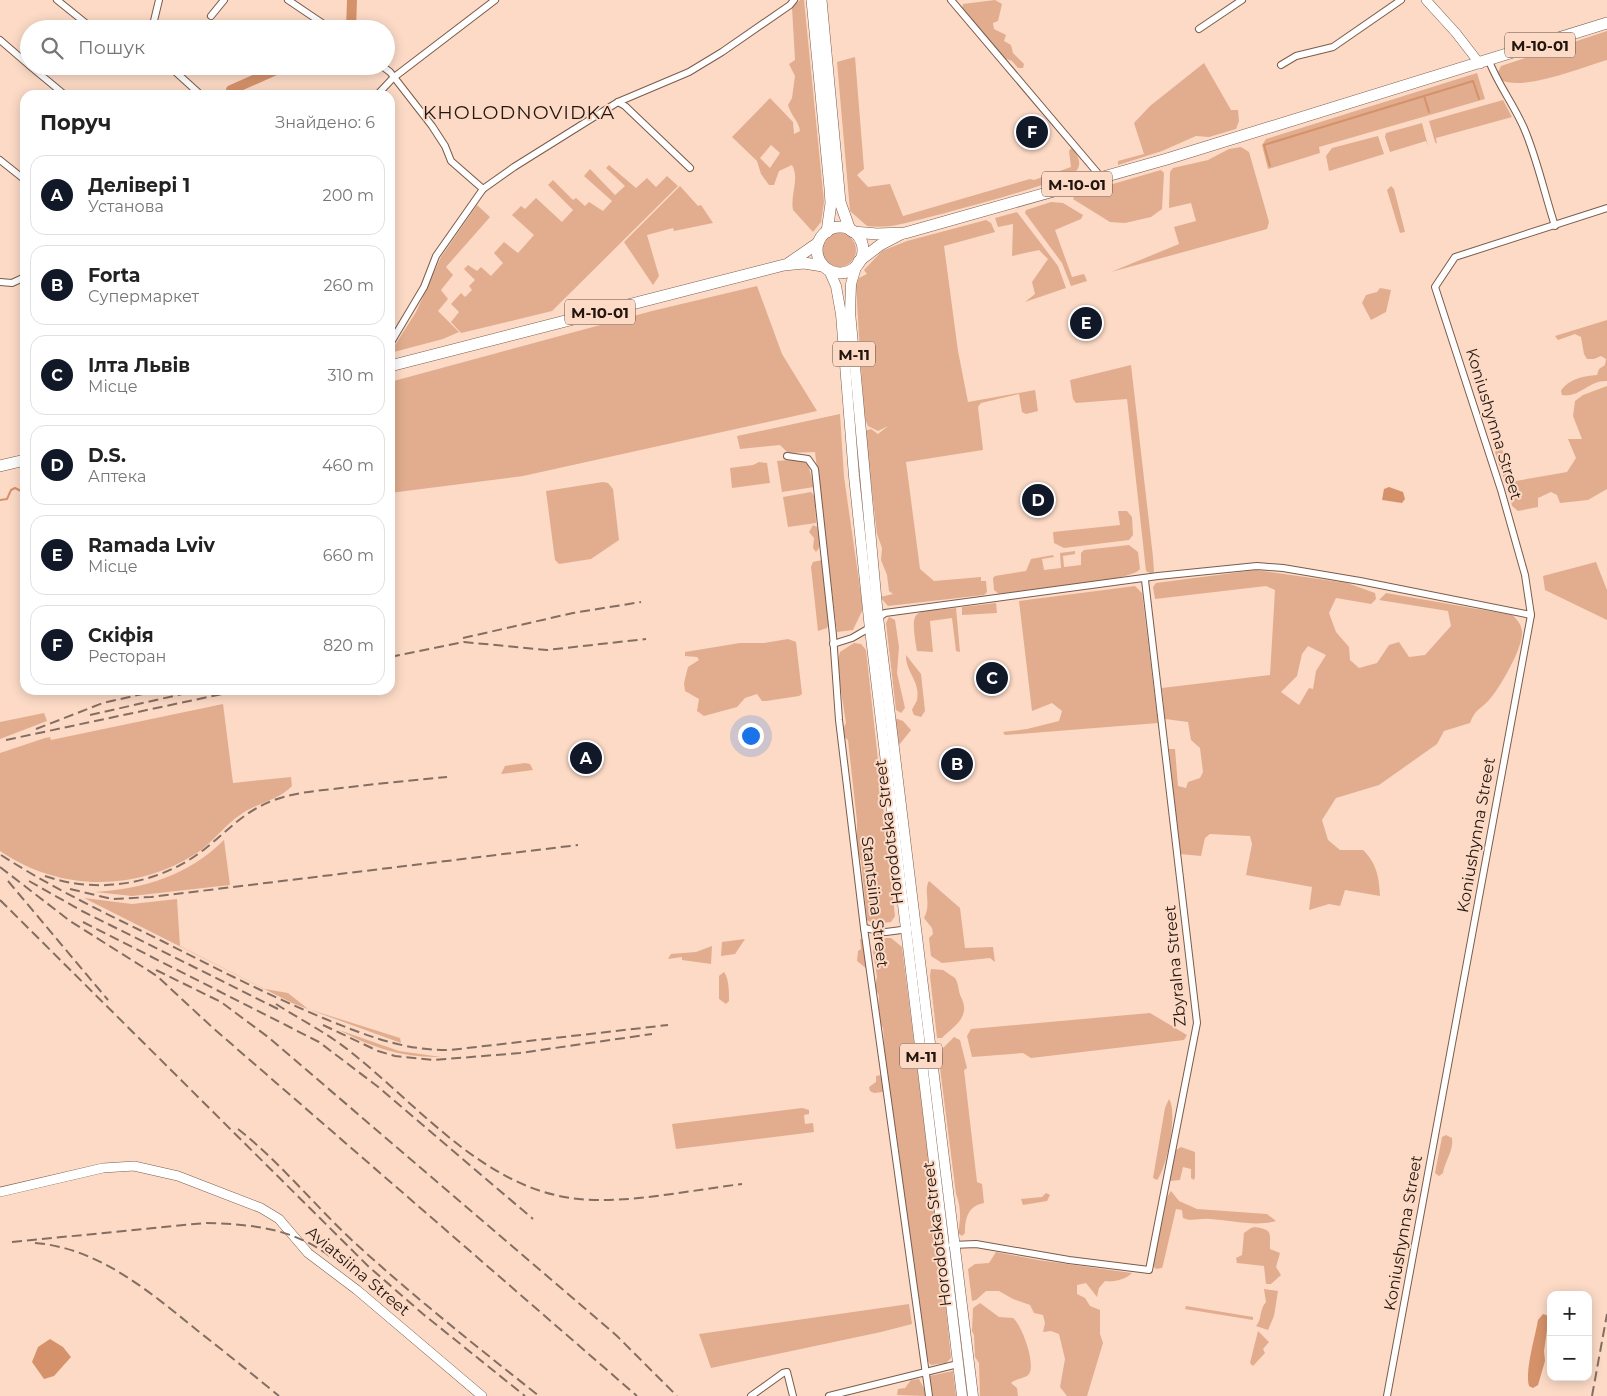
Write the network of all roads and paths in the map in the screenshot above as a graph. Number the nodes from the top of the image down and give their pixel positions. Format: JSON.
{"nodes":[{"id":1,"x":57,"y":0,"type":"edge"},
{"id":2,"x":159,"y":0,"type":"edge"},
{"id":3,"x":224,"y":0,"type":"edge"},
{"id":4,"x":288,"y":0,"type":"edge"},
{"id":5,"x":495,"y":0,"type":"edge"},
{"id":6,"x":794,"y":0,"type":"edge"},
{"id":7,"x":812,"y":0,"type":"edge"},
{"id":8,"x":820,"y":0,"type":"edge"},
{"id":9,"x":951,"y":0,"type":"edge"},
{"id":10,"x":1242,"y":0,"type":"edge"},
{"id":11,"x":1402,"y":0,"type":"edge"},
{"id":12,"x":1426,"y":0,"type":"edge"},
{"id":13,"x":211,"y":16,"type":"dead end"},
{"id":14,"x":82,"y":20,"type":"edge"},
{"id":15,"x":154,"y":20,"type":"edge"},
{"id":16,"x":318,"y":20,"type":"edge"},
{"id":17,"x":1607,"y":23,"type":"edge"},
{"id":18,"x":1199,"y":28,"type":"dead end"},
{"id":19,"x":0,"y":40,"type":"edge"},
{"id":20,"x":20,"y":58,"type":"edge"},
{"id":21,"x":1484,"y":63,"type":"junction"},
{"id":22,"x":1281,"y":64,"type":"dead end"},
{"id":23,"x":40,"y":75,"type":"edge"},
{"id":24,"x":179,"y":75,"type":"edge"},
{"id":25,"x":390,"y":75,"type":"edge"},
{"id":26,"x":393,"y":78,"type":"junction"},
{"id":27,"x":59,"y":90,"type":"edge"},
{"id":28,"x":195,"y":90,"type":"edge"},
{"id":29,"x":382,"y":90,"type":"edge"},
{"id":30,"x":618,"y":102,"type":"junction"},
{"id":31,"x":0,"y":160,"type":"edge"},
{"id":32,"x":690,"y":168,"type":"dead end"},
{"id":33,"x":20,"y":176,"type":"edge"},
{"id":34,"x":1101,"y":177,"type":"junction"},
{"id":35,"x":482,"y":189,"type":"junction"},
{"id":36,"x":1607,"y":208,"type":"edge"},
{"id":37,"x":1554,"y":226,"type":"junction"},
{"id":38,"x":852,"y":231,"type":"junction"},
{"id":39,"x":827,"y":232,"type":"junction"},
{"id":40,"x":903,"y":233,"type":"junction"},
{"id":41,"x":818,"y":243,"type":"junction"},
{"id":42,"x":858,"y":263,"type":"junction"},
{"id":43,"x":787,"y":264,"type":"junction"},
{"id":44,"x":826,"y":268,"type":"junction"},
{"id":45,"x":20,"y":279,"type":"edge"},
{"id":46,"x":0,"y":282,"type":"edge"},
{"id":47,"x":395,"y":336,"type":"edge"},
{"id":48,"x":395,"y":365,"type":"edge"},
{"id":49,"x":787,"y":456,"type":"dead end"},
{"id":50,"x":20,"y":461,"type":"edge"},
{"id":51,"x":0,"y":466,"type":"edge"},
{"id":52,"x":1145,"y":580,"type":"junction"},
{"id":53,"x":1531,"y":615,"type":"junction"},
{"id":54,"x":878,"y":617,"type":"junction"},
{"id":55,"x":870,"y":629,"type":"junction"},
{"id":56,"x":834,"y":644,"type":"junction"},
{"id":57,"x":864,"y":928,"type":"junction"},
{"id":58,"x":910,"y":929,"type":"junction"},
{"id":59,"x":0,"y":1192,"type":"edge"},
{"id":60,"x":948,"y":1245,"type":"junction"},
{"id":61,"x":958,"y":1364,"type":"junction"},
{"id":62,"x":924,"y":1372,"type":"junction"},
{"id":63,"x":482,"y":1396,"type":"edge"},
{"id":64,"x":751,"y":1396,"type":"edge"},
{"id":65,"x":793,"y":1396,"type":"edge"},
{"id":66,"x":829,"y":1396,"type":"edge"},
{"id":67,"x":928,"y":1396,"type":"edge"},
{"id":68,"x":962,"y":1396,"type":"edge"},
{"id":69,"x":973,"y":1396,"type":"edge"},
{"id":70,"x":1387,"y":1396,"type":"edge"}],
"edges":[{"from":1,"to":14,"type":"street"},
{"from":2,"to":15,"type":"street"},
{"from":3,"to":13,"type":"street"},
{"from":4,"to":16,"type":"street"},
{"from":5,"to":26,"type":"street"},
{"from":6,"to":30,"type":"street"},
{"from":7,"to":39,"type":"highway"},
{"from":8,"to":38,"type":"highway","number":"М-11"},
{"from":9,"to":34,"type":"street"},
{"from":10,"to":18,"type":"street"},
{"from":11,"to":22,"type":"street"},
{"from":12,"to":21,"type":"street"},
{"from":17,"to":21,"type":"highway","number":"М-10-01"},
{"from":19,"to":20,"type":"street"},
{"from":21,"to":34,"type":"highway","number":"М-10-01"},
{"from":21,"to":37,"type":"street"},
{"from":23,"to":27,"type":"street"},
{"from":24,"to":28,"type":"street"},
{"from":25,"to":26,"type":"street"},
{"from":26,"to":29,"type":"street"},
{"from":26,"to":35,"type":"street"},
{"from":30,"to":32,"type":"street"},
{"from":30,"to":35,"type":"street"},
{"from":31,"to":33,"type":"street"},
{"from":34,"to":40,"type":"highway","number":"М-10-01"},
{"from":35,"to":47,"type":"street"},
{"from":36,"to":37,"type":"street"},
{"from":37,"to":53,"type":"street","name":"Koniushynna Street"},
{"from":38,"to":39,"type":"highway","number":"М-10-01"},
{"from":38,"to":40,"type":"highway","number":"М-10-01"},
{"from":38,"to":42,"type":"highway","number":"М-11"},
{"from":39,"to":41,"type":"highway","number":"М-10-01"},
{"from":40,"to":42,"type":"highway","number":"М-10-01"},
{"from":41,"to":43,"type":"highway","number":"М-10-01"},
{"from":41,"to":44,"type":"highway","number":"М-11"},
{"from":42,"to":44,"type":"highway","number":"М-10-01"},
{"from":42,"to":54,"type":"main road","name":"Horodotska Street","number":"М-11"},
{"from":43,"to":44,"type":"highway","number":"М-10-01"},
{"from":43,"to":48,"type":"highway","number":"М-10-01"},
{"from":44,"to":55,"type":"main road","name":"Horodotska Street","number":"М-11"},
{"from":45,"to":46,"type":"street"},
{"from":49,"to":56,"type":"street","name":"Stantsiina Street"},
{"from":50,"to":51,"type":"highway"},
{"from":52,"to":53,"type":"street"},
{"from":52,"to":54,"type":"street"},
{"from":52,"to":60,"type":"street","name":"Zbyralna Street"},
{"from":53,"to":70,"type":"street","name":"Koniushynna Street"},
{"from":54,"to":55,"type":"street"},
{"from":54,"to":58,"type":"main road","name":"Horodotska Street","number":"М-11"},
{"from":55,"to":56,"type":"street"},
{"from":55,"to":58,"type":"main road","name":"Horodotska Street","number":"М-11"},
{"from":56,"to":57,"type":"street","name":"Stantsiina Street"},
{"from":57,"to":58,"type":"street"},
{"from":57,"to":62,"type":"street","name":"Stantsiina Street"},
{"from":58,"to":60,"type":"main road","name":"Horodotska Street","number":"М-11"},
{"from":59,"to":63,"type":"street","name":"Aviatsiina Street"},
{"from":60,"to":61,"type":"main road","name":"Horodotska Street","number":"М-11"},
{"from":60,"to":69,"type":"main road","name":"Horodotska Street","number":"М-11"},
{"from":61,"to":62,"type":"street"},
{"from":61,"to":68,"type":"main road","name":"Horodotska Street","number":"М-11"},
{"from":62,"to":66,"type":"street"},
{"from":62,"to":67,"type":"street","name":"Stantsiina Street"},
{"from":64,"to":65,"type":"street"}]}
